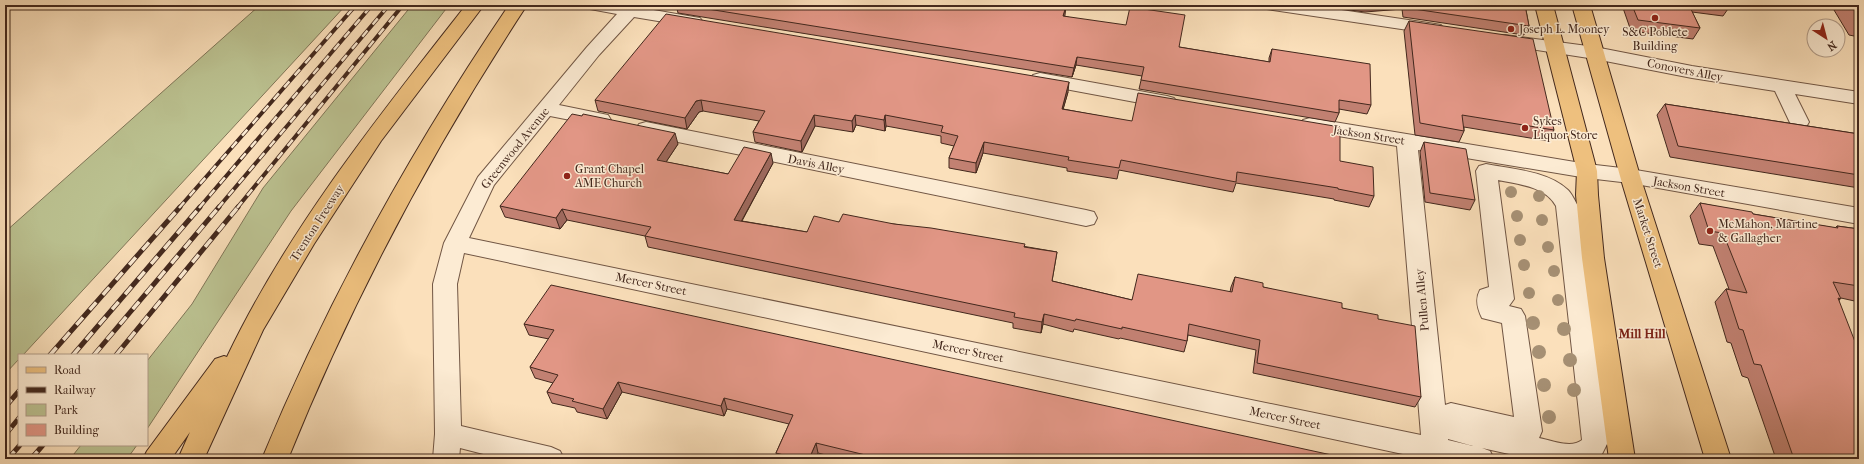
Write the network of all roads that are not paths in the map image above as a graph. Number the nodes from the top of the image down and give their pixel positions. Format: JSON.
{"nodes":[{"id":1,"x":475,"y":5,"type":"edge"},
{"id":2,"x":518,"y":5,"type":"edge"},
{"id":3,"x":596,"y":5,"type":"edge"},
{"id":4,"x":1273,"y":5,"type":"edge"},
{"id":5,"x":1544,"y":5,"type":"edge"},
{"id":6,"x":1581,"y":5,"type":"edge"},
{"id":7,"x":633,"y":8,"type":"edge"},
{"id":8,"x":714,"y":26,"type":"edge"},
{"id":9,"x":1450,"y":31,"type":"edge"},
{"id":10,"x":1488,"y":37,"type":"edge"},
{"id":11,"x":1554,"y":46,"type":"junction"},
{"id":12,"x":1595,"y":53,"type":"junction"},
{"id":13,"x":1020,"y":76,"type":"edge"},
{"id":14,"x":1782,"y":86,"type":"junction"},
{"id":15,"x":1859,"y":98,"type":"edge"},
{"id":16,"x":1184,"y":105,"type":"edge"},
{"id":17,"x":547,"y":109,"type":"junction"},
{"id":18,"x":1291,"y":122,"type":"edge"},
{"id":19,"x":1799,"y":122,"type":"dead end"},
{"id":20,"x":1407,"y":141,"type":"junction"},
{"id":21,"x":1587,"y":171,"type":"junction"},
{"id":22,"x":1630,"y":176,"type":"junction"},
{"id":23,"x":1859,"y":216,"type":"edge"},
{"id":24,"x":1086,"y":218,"type":"dead end"},
{"id":25,"x":455,"y":243,"type":"junction"},
{"id":26,"x":253,"y":327,"type":"junction"},
{"id":27,"x":286,"y":432,"type":"junction"},
{"id":28,"x":447,"y":447,"type":"edge"},
{"id":29,"x":1532,"y":447,"type":"joint"},
{"id":30,"x":1436,"y":454,"type":"edge"},
{"id":31,"x":156,"y":459,"type":"edge"},
{"id":32,"x":191,"y":459,"type":"edge"},
{"id":33,"x":275,"y":459,"type":"edge"},
{"id":34,"x":282,"y":459,"type":"edge"},
{"id":35,"x":551,"y":459,"type":"edge"},
{"id":36,"x":1482,"y":459,"type":"edge"},
{"id":37,"x":1622,"y":459,"type":"edge"},
{"id":38,"x":1718,"y":459,"type":"edge"}],
"edges":[{"from":1,"to":26,"type":"main road","name":"Trenton Freeway"},
{"from":2,"to":27,"type":"main road"},
{"from":3,"to":7,"type":"street"},
{"from":4,"to":9,"type":"street"},
{"from":5,"to":11,"type":"main road"},
{"from":6,"to":12,"type":"main road","name":"Market Street"},
{"from":7,"to":8,"type":"street"},
{"from":7,"to":17,"type":"street","name":"Greenwood Avenue"},
{"from":10,"to":11,"type":"street","name":"Conovers Alley"},
{"from":11,"to":12,"type":"street","name":"Conovers Alley"},
{"from":11,"to":21,"type":"main road"},
{"from":12,"to":14,"type":"street","name":"Conovers Alley"},
{"from":12,"to":22,"type":"main road","name":"Market Street"},
{"from":13,"to":16,"type":"street"},
{"from":14,"to":15,"type":"street","name":"Conovers Alley"},
{"from":14,"to":19,"type":"street"},
{"from":17,"to":24,"type":"street","name":"Davis Alley"},
{"from":17,"to":25,"type":"street","name":"Greenwood Avenue"},
{"from":18,"to":20,"type":"street","name":"Jackson Street"},
{"from":20,"to":21,"type":"street","name":"Jackson Street"},
{"from":20,"to":30,"type":"street","name":"Pullen Alley"},
{"from":21,"to":22,"type":"street","name":"Jackson Street"},
{"from":21,"to":37,"type":"main road"},
{"from":22,"to":23,"type":"street","name":"Jackson Street"},
{"from":22,"to":38,"type":"main road","name":"Market Street"},
{"from":25,"to":28,"type":"street","name":"Greenwood Avenue"},
{"from":25,"to":30,"type":"street","name":"Mercer Street"},
{"from":26,"to":31,"type":"main road"},
{"from":26,"to":32,"type":"main road","name":"Trenton Freeway"},
{"from":27,"to":33,"type":"main road"},
{"from":27,"to":34,"type":"main road"},
{"from":28,"to":35,"type":"street"},
{"from":29,"to":29,"type":"street"},
{"from":30,"to":36,"type":"street","name":"Mercer Street"}]}
